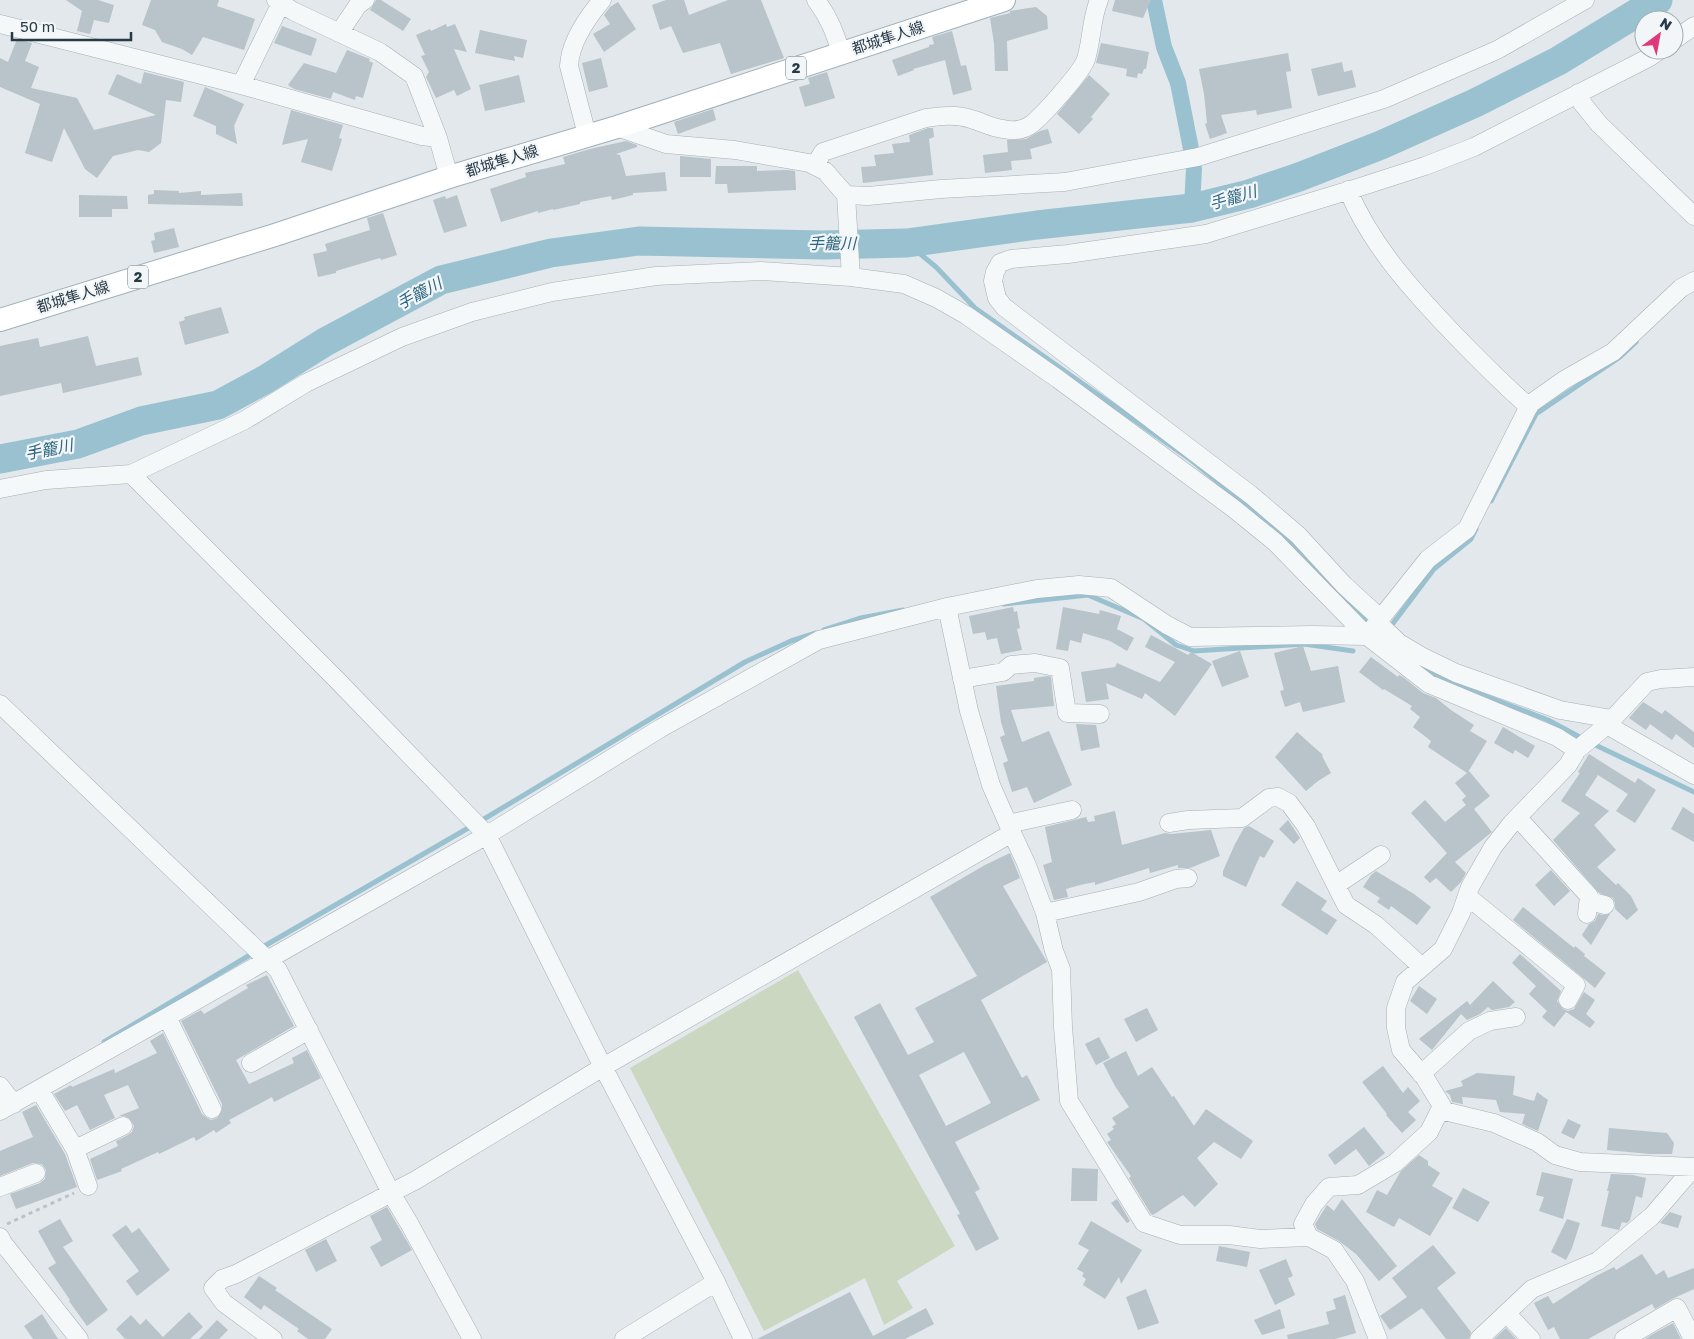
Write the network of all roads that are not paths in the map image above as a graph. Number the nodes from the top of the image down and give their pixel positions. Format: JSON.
{"nodes":[{"id":1,"x":364,"y":0,"type":"edge"},
{"id":2,"x":602,"y":0,"type":"edge"},
{"id":3,"x":816,"y":0,"type":"edge"},
{"id":4,"x":1004,"y":0,"type":"edge"},
{"id":5,"x":1099,"y":0,"type":"edge"},
{"id":6,"x":1585,"y":0,"type":"edge"},
{"id":7,"x":279,"y":2,"type":"edge"},
{"id":8,"x":0,"y":24,"type":"edge"},
{"id":9,"x":339,"y":33,"type":"junction"},
{"id":10,"x":841,"y":53,"type":"junction"},
{"id":11,"x":1644,"y":60,"type":"edge"},
{"id":12,"x":241,"y":85,"type":"junction"},
{"id":13,"x":1578,"y":93,"type":"junction"},
{"id":14,"x":617,"y":127,"type":"junction"},
{"id":15,"x":587,"y":135,"type":"junction"},
{"id":16,"x":438,"y":138,"type":"junction"},
{"id":17,"x":815,"y":165,"type":"junction"},
{"id":18,"x":450,"y":177,"type":"junction"},
{"id":19,"x":1354,"y":188,"type":"junction"},
{"id":20,"x":846,"y":195,"type":"junction"},
{"id":21,"x":1694,"y":216,"type":"edge"},
{"id":22,"x":851,"y":278,"type":"junction"},
{"id":23,"x":1694,"y":281,"type":"edge"},
{"id":24,"x":0,"y":320,"type":"edge"},
{"id":25,"x":1532,"y":404,"type":"junction"},
{"id":26,"x":132,"y":474,"type":"junction"},
{"id":27,"x":0,"y":489,"type":"edge"},
{"id":28,"x":947,"y":607,"type":"junction"},
{"id":29,"x":1379,"y":621,"type":"junction"},
{"id":30,"x":1367,"y":636,"type":"junction"},
{"id":31,"x":1694,"y":677,"type":"edge"},
{"id":32,"x":962,"y":679,"type":"junction"},
{"id":33,"x":0,"y":704,"type":"edge"},
{"id":34,"x":1100,"y":714,"type":"dead end"},
{"id":35,"x":1607,"y":725,"type":"junction"},
{"id":36,"x":1578,"y":749,"type":"junction"},
{"id":37,"x":1694,"y":775,"type":"edge"},
{"id":38,"x":1072,"y":810,"type":"dead end"},
{"id":39,"x":1518,"y":818,"type":"junction"},
{"id":40,"x":1169,"y":823,"type":"dead end"},
{"id":41,"x":1010,"y":829,"type":"junction"},
{"id":42,"x":487,"y":835,"type":"junction"},
{"id":43,"x":1382,"y":855,"type":"dead end"},
{"id":44,"x":1188,"y":878,"type":"dead end"},
{"id":45,"x":1336,"y":885,"type":"junction"},
{"id":46,"x":1467,"y":896,"type":"junction"},
{"id":47,"x":1594,"y":907,"type":"dead end"},
{"id":48,"x":1045,"y":913,"type":"junction"},
{"id":49,"x":268,"y":960,"type":"junction"},
{"id":50,"x":1422,"y":968,"type":"junction"},
{"id":51,"x":1568,"y":1000,"type":"dead end"},
{"id":52,"x":1516,"y":1017,"type":"dead end"},
{"id":53,"x":167,"y":1018,"type":"junction"},
{"id":54,"x":309,"y":1030,"type":"junction"},
{"id":55,"x":251,"y":1063,"type":"dead end"},
{"id":56,"x":603,"y":1067,"type":"junction"},
{"id":57,"x":1421,"y":1074,"type":"junction"},
{"id":58,"x":0,"y":1086,"type":"edge"},
{"id":59,"x":40,"y":1089,"type":"junction"},
{"id":60,"x":7,"y":1107,"type":"edge"},
{"id":61,"x":212,"y":1109,"type":"dead end"},
{"id":62,"x":1440,"y":1110,"type":"junction"},
{"id":63,"x":123,"y":1126,"type":"dead end"},
{"id":64,"x":75,"y":1149,"type":"junction"},
{"id":65,"x":1694,"y":1167,"type":"edge"},
{"id":66,"x":36,"y":1172,"type":"dead end"},
{"id":67,"x":88,"y":1186,"type":"road end"},
{"id":68,"x":0,"y":1187,"type":"edge"},
{"id":69,"x":391,"y":1193,"type":"junction"},
{"id":70,"x":0,"y":1237,"type":"edge"},
{"id":71,"x":1308,"y":1237,"type":"junction"},
{"id":72,"x":716,"y":1282,"type":"junction"},
{"id":73,"x":1506,"y":1314,"type":"junction"},
{"id":74,"x":80,"y":1339,"type":"edge"},
{"id":75,"x":273,"y":1339,"type":"edge"},
{"id":76,"x":472,"y":1339,"type":"edge"},
{"id":77,"x":624,"y":1339,"type":"edge"},
{"id":78,"x":742,"y":1339,"type":"edge"},
{"id":79,"x":1378,"y":1339,"type":"edge"},
{"id":80,"x":1479,"y":1339,"type":"edge"},
{"id":81,"x":1531,"y":1339,"type":"edge"},
{"id":82,"x":1624,"y":1339,"type":"edge"},
{"id":83,"x":1693,"y":1339,"type":"edge"}],
"edges":[{"from":1,"to":9,"type":"street"},
{"from":2,"to":15,"type":"street"},
{"from":3,"to":10,"type":"street"},
{"from":4,"to":10,"type":"main road","name":"都城隼人線","number":"2"},
{"from":5,"to":17,"type":"street"},
{"from":6,"to":20,"type":"street"},
{"from":7,"to":9,"type":"street"},
{"from":7,"to":12,"type":"street"},
{"from":8,"to":12,"type":"street"},
{"from":9,"to":16,"type":"street"},
{"from":10,"to":14,"type":"main road","name":"都城隼人線","number":"2"},
{"from":11,"to":13,"type":"street"},
{"from":12,"to":16,"type":"street"},
{"from":13,"to":19,"type":"street"},
{"from":13,"to":21,"type":"street"},
{"from":14,"to":15,"type":"main road","name":"都城隼人線","number":"2"},
{"from":14,"to":17,"type":"street"},
{"from":15,"to":18,"type":"main road","name":"都城隼人線","number":"2"},
{"from":16,"to":18,"type":"street"},
{"from":17,"to":20,"type":"street"},
{"from":18,"to":24,"type":"main road","name":"都城隼人線","number":"2"},
{"from":19,"to":25,"type":"street"},
{"from":19,"to":29,"type":"street"},
{"from":20,"to":22,"type":"street"},
{"from":22,"to":26,"type":"street"},
{"from":22,"to":30,"type":"street"},
{"from":23,"to":25,"type":"street"},
{"from":25,"to":29,"type":"street"},
{"from":26,"to":27,"type":"street"},
{"from":26,"to":42,"type":"street"},
{"from":28,"to":30,"type":"street"},
{"from":28,"to":32,"type":"street"},
{"from":28,"to":42,"type":"street"},
{"from":29,"to":30,"type":"street"},
{"from":29,"to":35,"type":"street"},
{"from":30,"to":36,"type":"street"},
{"from":31,"to":35,"type":"street"},
{"from":32,"to":34,"type":"street"},
{"from":32,"to":41,"type":"street"},
{"from":33,"to":49,"type":"street"},
{"from":35,"to":36,"type":"street"},
{"from":35,"to":37,"type":"street"},
{"from":36,"to":39,"type":"street"},
{"from":38,"to":41,"type":"street"},
{"from":39,"to":46,"type":"street"},
{"from":39,"to":47,"type":"street"},
{"from":40,"to":45,"type":"street"},
{"from":41,"to":48,"type":"street"},
{"from":41,"to":56,"type":"street"},
{"from":42,"to":49,"type":"street"},
{"from":42,"to":56,"type":"street"},
{"from":43,"to":45,"type":"street"},
{"from":44,"to":48,"type":"street"},
{"from":45,"to":50,"type":"street"},
{"from":46,"to":50,"type":"street"},
{"from":46,"to":51,"type":"street"},
{"from":48,"to":71,"type":"street"},
{"from":49,"to":53,"type":"street"},
{"from":49,"to":54,"type":"street"},
{"from":50,"to":57,"type":"street"},
{"from":52,"to":57,"type":"street"},
{"from":53,"to":59,"type":"street"},
{"from":53,"to":61,"type":"street"},
{"from":54,"to":55,"type":"street"},
{"from":54,"to":69,"type":"street"},
{"from":56,"to":69,"type":"street"},
{"from":56,"to":72,"type":"street"},
{"from":57,"to":62,"type":"street"},
{"from":58,"to":60,"type":"street"},
{"from":59,"to":60,"type":"street"},
{"from":59,"to":64,"type":"street"},
{"from":62,"to":65,"type":"street"},
{"from":62,"to":71,"type":"street"},
{"from":63,"to":64,"type":"street"},
{"from":64,"to":67,"type":"street"},
{"from":65,"to":73,"type":"street"},
{"from":66,"to":68,"type":"street"},
{"from":69,"to":75,"type":"street"},
{"from":69,"to":76,"type":"street"},
{"from":70,"to":74,"type":"street"},
{"from":71,"to":79,"type":"street"},
{"from":72,"to":77,"type":"street"},
{"from":72,"to":78,"type":"street"},
{"from":73,"to":80,"type":"street"},
{"from":73,"to":81,"type":"street"},
{"from":82,"to":83,"type":"street"}]}
